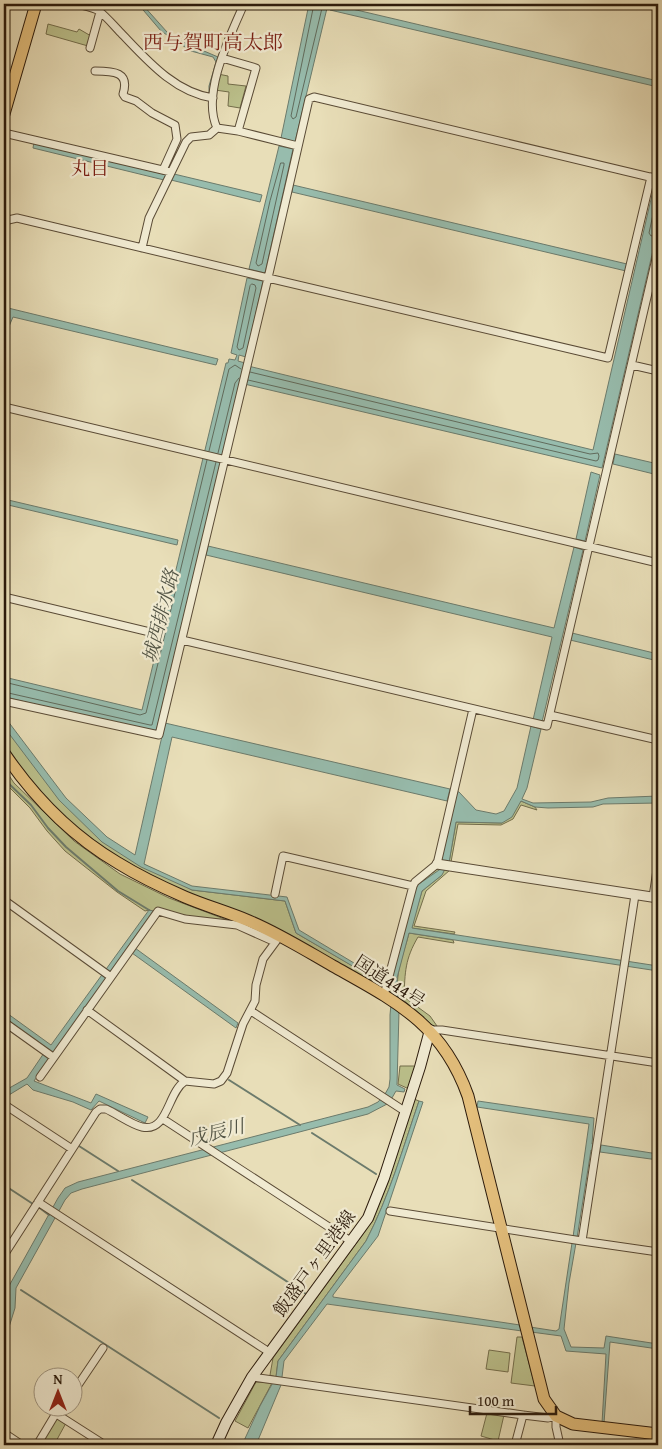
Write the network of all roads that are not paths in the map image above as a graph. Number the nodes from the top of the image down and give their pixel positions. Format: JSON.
{"nodes":[{"id":1,"x":36,"y":4,"type":"edge"},
{"id":2,"x":78,"y":4,"type":"edge"},
{"id":3,"x":244,"y":4,"type":"edge"},
{"id":4,"x":99,"y":9,"type":"edge"},
{"id":5,"x":90,"y":48,"type":"dead end"},
{"id":6,"x":222,"y":58,"type":"junction"},
{"id":7,"x":95,"y":71,"type":"dead end"},
{"id":8,"x":9,"y":80,"type":"edge"},
{"id":9,"x":213,"y":98,"type":"junction"},
{"id":10,"x":4,"y":114,"type":"edge"},
{"id":11,"x":217,"y":128,"type":"junction"},
{"id":12,"x":238,"y":131,"type":"junction"},
{"id":13,"x":4,"y":133,"type":"edge"},
{"id":14,"x":298,"y":146,"type":"junction"},
{"id":15,"x":162,"y":170,"type":"junction"},
{"id":16,"x":171,"y":172,"type":"junction"},
{"id":17,"x":654,"y":178,"type":"edge"},
{"id":18,"x":4,"y":220,"type":"edge"},
{"id":19,"x":142,"y":248,"type":"junction"},
{"id":20,"x":658,"y":250,"type":"edge"},
{"id":21,"x":268,"y":278,"type":"junction"},
{"id":22,"x":632,"y":365,"type":"junction"},
{"id":23,"x":658,"y":371,"type":"edge"},
{"id":24,"x":4,"y":407,"type":"edge"},
{"id":25,"x":224,"y":460,"type":"junction"},
{"id":26,"x":589,"y":547,"type":"junction"},
{"id":27,"x":658,"y":563,"type":"edge"},
{"id":28,"x":4,"y":597,"type":"edge"},
{"id":29,"x":154,"y":633,"type":"dead end"},
{"id":30,"x":182,"y":640,"type":"junction"},
{"id":31,"x":4,"y":701,"type":"edge"},
{"id":32,"x":473,"y":709,"type":"junction"},
{"id":33,"x":550,"y":715,"type":"junction"},
{"id":34,"x":658,"y":740,"type":"edge"},
{"id":35,"x":4,"y":754,"type":"edge"},
{"id":36,"x":658,"y":863,"type":"edge"},
{"id":37,"x":437,"y":864,"type":"junction"},
{"id":38,"x":413,"y":886,"type":"junction"},
{"id":39,"x":275,"y":894,"type":"dead end"},
{"id":40,"x":635,"y":896,"type":"junction"},
{"id":41,"x":656,"y":898,"type":"edge"},
{"id":42,"x":4,"y":900,"type":"edge"},
{"id":43,"x":278,"y":939,"type":"junction"},
{"id":44,"x":111,"y":977,"type":"junction"},
{"id":45,"x":384,"y":995,"type":"junction"},
{"id":46,"x":87,"y":1010,"type":"junction"},
{"id":47,"x":251,"y":1011,"type":"junction"},
{"id":48,"x":4,"y":1022,"type":"edge"},
{"id":49,"x":430,"y":1030,"type":"junction"},
{"id":50,"x":611,"y":1056,"type":"junction"},
{"id":51,"x":53,"y":1058,"type":"junction"},
{"id":52,"x":658,"y":1063,"type":"edge"},
{"id":53,"x":40,"y":1077,"type":"dead end"},
{"id":54,"x":185,"y":1081,"type":"junction"},
{"id":55,"x":5,"y":1105,"type":"dead end"},
{"id":56,"x":406,"y":1112,"type":"junction"},
{"id":57,"x":163,"y":1118,"type":"junction"},
{"id":58,"x":72,"y":1149,"type":"junction"},
{"id":59,"x":37,"y":1205,"type":"junction"},
{"id":60,"x":390,"y":1210,"type":"dead end"},
{"id":61,"x":502,"y":1229,"type":"junction"},
{"id":62,"x":582,"y":1241,"type":"junction"},
{"id":63,"x":352,"y":1242,"type":"junction"},
{"id":64,"x":658,"y":1252,"type":"edge"},
{"id":65,"x":4,"y":1255,"type":"edge"},
{"id":66,"x":103,"y":1348,"type":"dead end"},
{"id":67,"x":269,"y":1352,"type":"junction"},
{"id":68,"x":252,"y":1377,"type":"junction"},
{"id":69,"x":82,"y":1379,"type":"edge"},
{"id":70,"x":522,"y":1415,"type":"junction"},
{"id":71,"x":54,"y":1416,"type":"edge"},
{"id":72,"x":60,"y":1416,"type":"edge"},
{"id":73,"x":556,"y":1416,"type":"junction"},
{"id":74,"x":4,"y":1433,"type":"edge"},
{"id":75,"x":658,"y":1434,"type":"edge"},
{"id":76,"x":38,"y":1444,"type":"edge"},
{"id":77,"x":22,"y":1445,"type":"edge"},
{"id":78,"x":105,"y":1445,"type":"edge"},
{"id":79,"x":216,"y":1445,"type":"edge"},
{"id":80,"x":515,"y":1445,"type":"edge"},
{"id":81,"x":560,"y":1445,"type":"edge"}],
"edges":[{"from":1,"to":8,"type":"highway"},
{"from":2,"to":4,"type":"street"},
{"from":3,"to":6,"type":"street"},
{"from":4,"to":5,"type":"street"},
{"from":4,"to":9,"type":"street"},
{"from":6,"to":9,"type":"street"},
{"from":6,"to":12,"type":"street"},
{"from":7,"to":15,"type":"street"},
{"from":8,"to":10,"type":"highway"},
{"from":9,"to":11,"type":"street"},
{"from":11,"to":12,"type":"street"},
{"from":11,"to":16,"type":"street"},
{"from":12,"to":14,"type":"street"},
{"from":13,"to":15,"type":"street"},
{"from":14,"to":17,"type":"street"},
{"from":14,"to":21,"type":"street"},
{"from":15,"to":16,"type":"street"},
{"from":16,"to":19,"type":"street"},
{"from":17,"to":21,"type":"street"},
{"from":18,"to":19,"type":"street"},
{"from":19,"to":21,"type":"street"},
{"from":20,"to":22,"type":"street"},
{"from":21,"to":25,"type":"street"},
{"from":22,"to":23,"type":"street"},
{"from":22,"to":26,"type":"street"},
{"from":24,"to":25,"type":"street"},
{"from":25,"to":26,"type":"street"},
{"from":25,"to":30,"type":"street"},
{"from":26,"to":27,"type":"street"},
{"from":26,"to":33,"type":"street"},
{"from":28,"to":29,"type":"street"},
{"from":30,"to":31,"type":"street"},
{"from":30,"to":32,"type":"street"},
{"from":32,"to":33,"type":"street"},
{"from":32,"to":37,"type":"street"},
{"from":33,"to":34,"type":"street"},
{"from":35,"to":43,"type":"highway","name":"国道444号"},
{"from":36,"to":41,"type":"street"},
{"from":37,"to":38,"type":"street"},
{"from":37,"to":40,"type":"street"},
{"from":38,"to":39,"type":"street"},
{"from":38,"to":45,"type":"street"},
{"from":40,"to":41,"type":"street"},
{"from":40,"to":50,"type":"street"},
{"from":42,"to":44,"type":"street"},
{"from":43,"to":44,"type":"street"},
{"from":43,"to":45,"type":"highway","name":"国道444号"},
{"from":43,"to":47,"type":"street"},
{"from":44,"to":46,"type":"street"},
{"from":45,"to":49,"type":"highway","name":"国道444号"},
{"from":46,"to":51,"type":"street"},
{"from":46,"to":54,"type":"street"},
{"from":47,"to":54,"type":"street"},
{"from":47,"to":56,"type":"street"},
{"from":48,"to":51,"type":"street"},
{"from":49,"to":50,"type":"street"},
{"from":49,"to":56,"type":"main road","name":"飯盛戸ヶ里港線"},
{"from":49,"to":61,"type":"highway","name":"国道444号"},
{"from":50,"to":52,"type":"street"},
{"from":50,"to":62,"type":"street"},
{"from":51,"to":53,"type":"street"},
{"from":54,"to":57,"type":"street"},
{"from":55,"to":58,"type":"street"},
{"from":56,"to":63,"type":"main road","name":"飯盛戸ヶ里港線"},
{"from":57,"to":58,"type":"street"},
{"from":57,"to":63,"type":"street"},
{"from":58,"to":59,"type":"street"},
{"from":59,"to":65,"type":"street"},
{"from":59,"to":67,"type":"street"},
{"from":60,"to":61,"type":"street"},
{"from":61,"to":62,"type":"street"},
{"from":61,"to":73,"type":"highway","name":"国道444号"},
{"from":62,"to":64,"type":"street"},
{"from":63,"to":67,"type":"main road","name":"飯盛戸ヶ里港線"},
{"from":66,"to":69,"type":"street"},
{"from":67,"to":68,"type":"main road","name":"飯盛戸ヶ里港線"},
{"from":68,"to":70,"type":"street"},
{"from":68,"to":79,"type":"main road","name":"飯盛戸ヶ里港線"},
{"from":70,"to":73,"type":"street"},
{"from":70,"to":80,"type":"street"},
{"from":71,"to":76,"type":"street"},
{"from":72,"to":78,"type":"street"},
{"from":73,"to":75,"type":"highway"},
{"from":73,"to":81,"type":"street"},
{"from":74,"to":77,"type":"street"}]}
